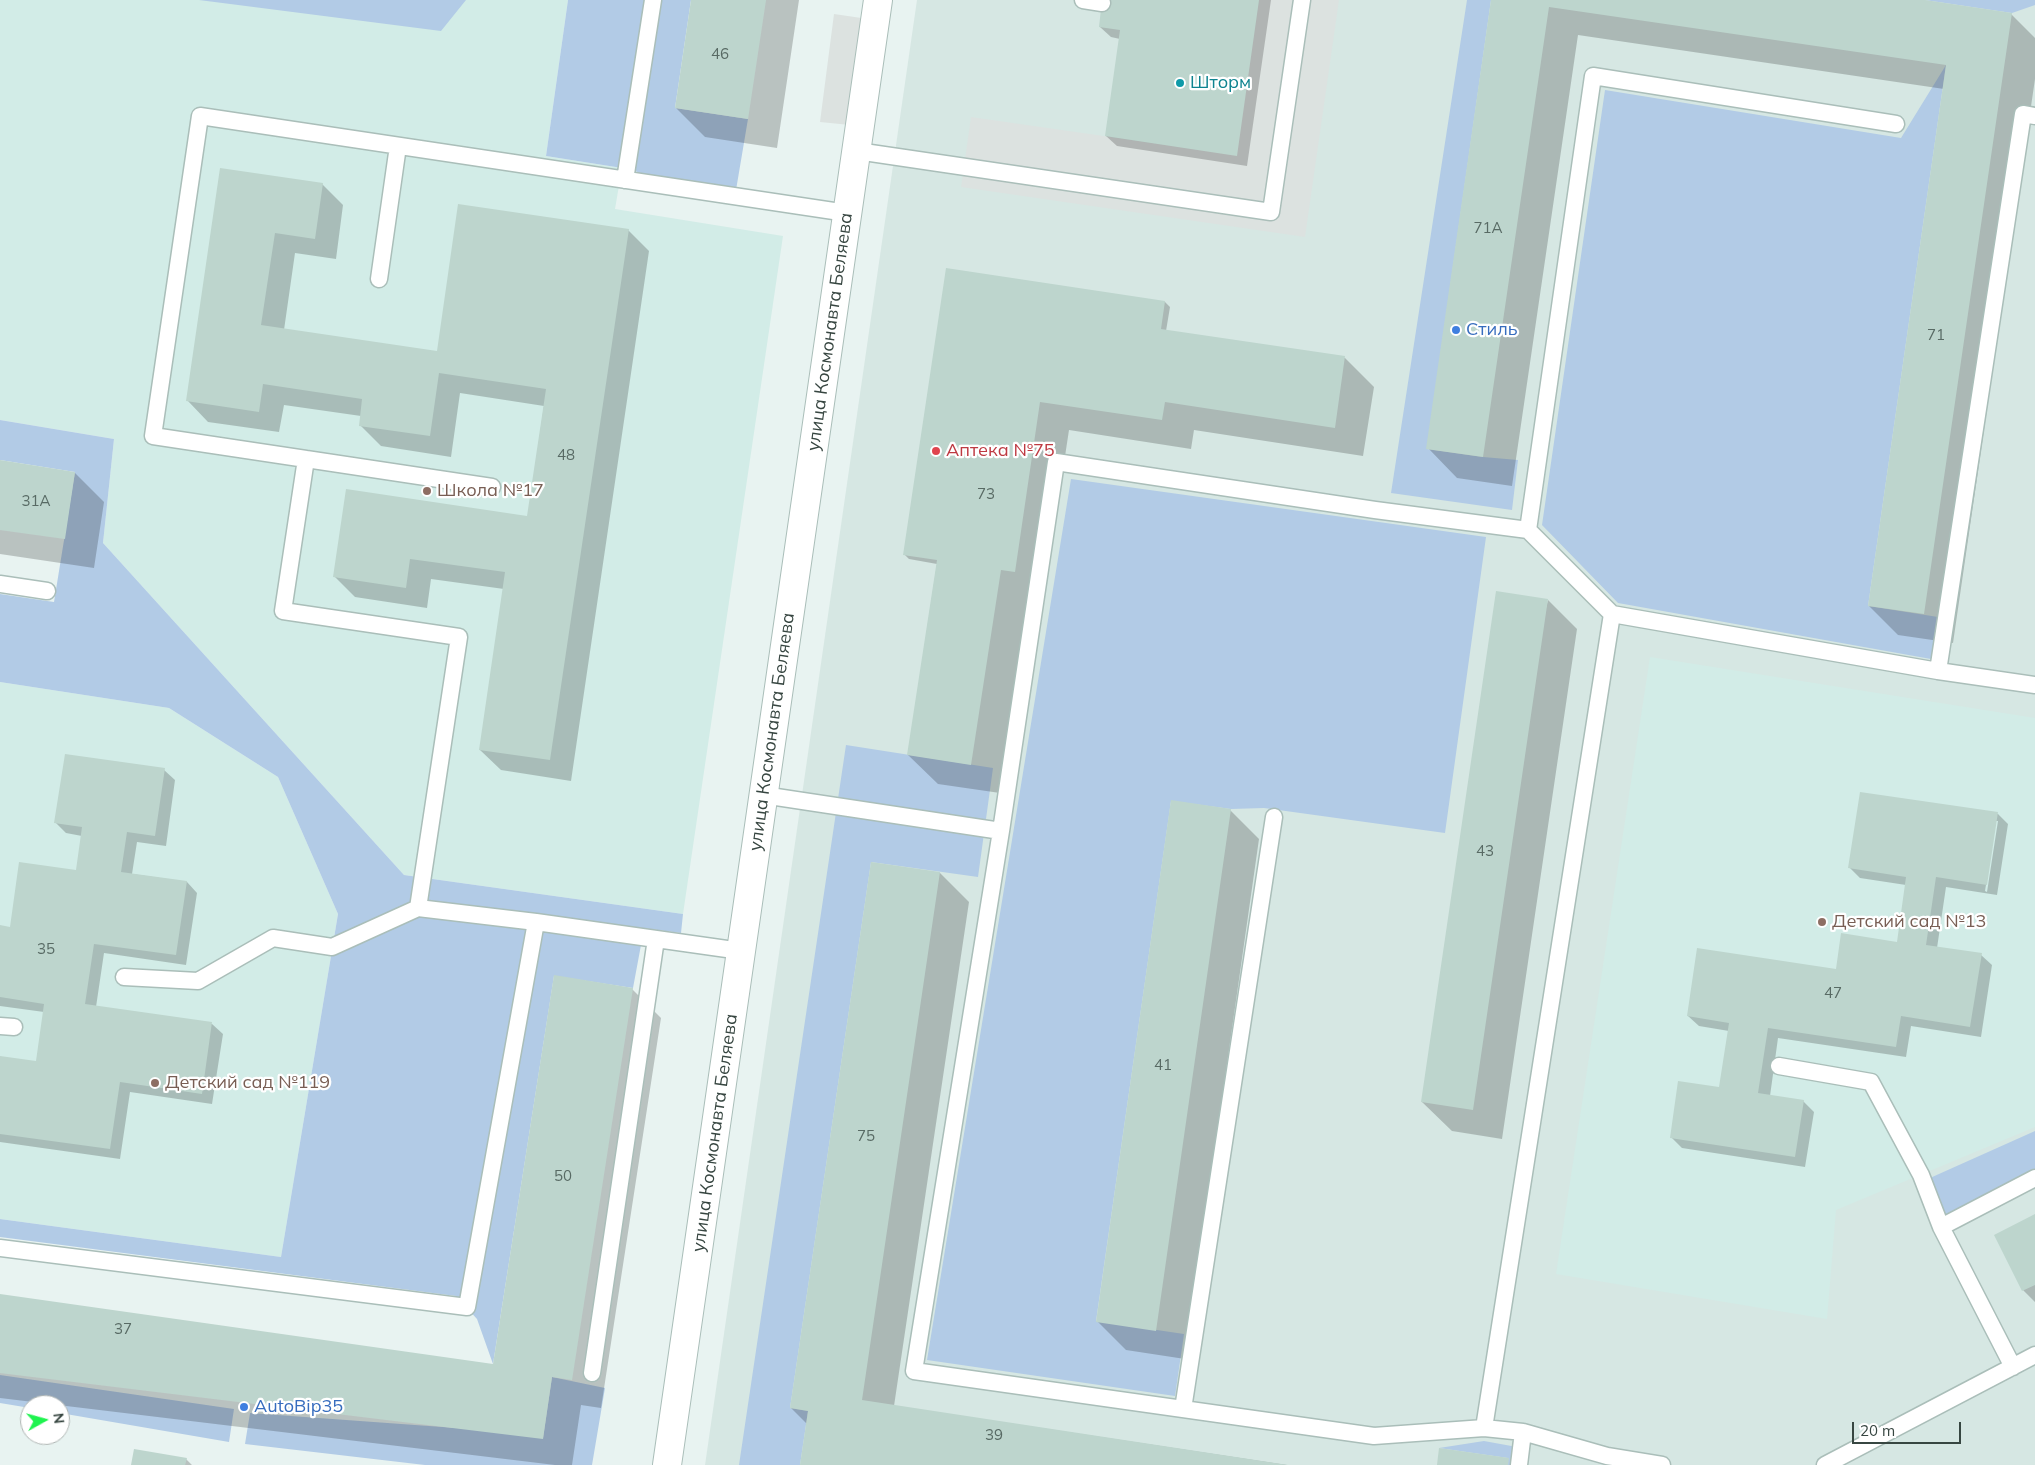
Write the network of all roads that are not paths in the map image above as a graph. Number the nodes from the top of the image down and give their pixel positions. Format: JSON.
{"nodes":[{"id":1,"x":653,"y":0,"type":"edge"},
{"id":2,"x":878,"y":0,"type":"edge"},
{"id":3,"x":1082,"y":0,"type":"edge"},
{"id":4,"x":1302,"y":0,"type":"edge"},
{"id":5,"x":1102,"y":3,"type":"dead end"},
{"id":6,"x":2035,"y":116,"type":"edge"},
{"id":7,"x":1896,"y":124,"type":"dead end"},
{"id":8,"x":398,"y":146,"type":"junction"},
{"id":9,"x":857,"y":151,"type":"junction"},
{"id":10,"x":625,"y":180,"type":"junction"},
{"id":11,"x":847,"y":213,"type":"junction"},
{"id":12,"x":378,"y":279,"type":"dead end"},
{"id":13,"x":306,"y":460,"type":"junction"},
{"id":14,"x":492,"y":488,"type":"dead end"},
{"id":15,"x":1528,"y":530,"type":"junction"},
{"id":16,"x":0,"y":584,"type":"edge"},
{"id":17,"x":47,"y":591,"type":"dead end"},
{"id":18,"x":1612,"y":614,"type":"junction"},
{"id":19,"x":1938,"y":671,"type":"junction"},
{"id":20,"x":2035,"y":685,"type":"edge"},
{"id":21,"x":763,"y":795,"type":"junction"},
{"id":22,"x":1274,"y":817,"type":"dead end"},
{"id":23,"x":1000,"y":831,"type":"junction"},
{"id":24,"x":418,"y":908,"type":"junction"},
{"id":25,"x":536,"y":922,"type":"junction"},
{"id":26,"x":656,"y":939,"type":"junction"},
{"id":27,"x":741,"y":951,"type":"junction"},
{"id":28,"x":124,"y":976,"type":"dead end"},
{"id":29,"x":1779,"y":1066,"type":"dead end"},
{"id":30,"x":2035,"y":1178,"type":"edge"},
{"id":31,"x":1941,"y":1227,"type":"junction"},
{"id":32,"x":0,"y":1248,"type":"edge"},
{"id":33,"x":2035,"y":1355,"type":"edge"},
{"id":34,"x":2013,"y":1367,"type":"junction"},
{"id":35,"x":592,"y":1373,"type":"dead end"},
{"id":36,"x":1183,"y":1409,"type":"junction"},
{"id":37,"x":1484,"y":1428,"type":"junction"},
{"id":38,"x":1523,"y":1432,"type":"junction"},
{"id":39,"x":667,"y":1465,"type":"edge"},
{"id":40,"x":1519,"y":1465,"type":"edge"},
{"id":41,"x":1662,"y":1465,"type":"edge"},
{"id":42,"x":1825,"y":1465,"type":"edge"}],
"edges":[{"from":1,"to":10,"type":"lane"},
{"from":2,"to":9,"type":"street","name":"улица Космонавта Беляева"},
{"from":3,"to":5,"type":"lane"},
{"from":4,"to":9,"type":"lane"},
{"from":6,"to":19,"type":"lane"},
{"from":7,"to":15,"type":"lane"},
{"from":8,"to":10,"type":"lane"},
{"from":8,"to":12,"type":"lane"},
{"from":8,"to":13,"type":"lane"},
{"from":9,"to":11,"type":"street","name":"улица Космонавта Беляева"},
{"from":10,"to":11,"type":"lane"},
{"from":11,"to":21,"type":"street","name":"улица Космонавта Беляева"},
{"from":13,"to":14,"type":"lane"},
{"from":13,"to":24,"type":"lane"},
{"from":15,"to":18,"type":"lane"},
{"from":15,"to":23,"type":"lane"},
{"from":16,"to":17,"type":"lane"},
{"from":18,"to":19,"type":"lane"},
{"from":18,"to":37,"type":"lane"},
{"from":19,"to":20,"type":"lane"},
{"from":21,"to":23,"type":"lane"},
{"from":21,"to":27,"type":"street","name":"улица Космонавта Беляева"},
{"from":22,"to":36,"type":"lane"},
{"from":23,"to":36,"type":"lane"},
{"from":24,"to":25,"type":"lane"},
{"from":24,"to":28,"type":"lane"},
{"from":25,"to":26,"type":"lane"},
{"from":25,"to":32,"type":"lane"},
{"from":26,"to":27,"type":"lane"},
{"from":26,"to":35,"type":"lane"},
{"from":27,"to":39,"type":"street","name":"улица Космонавта Беляева"},
{"from":29,"to":31,"type":"lane"},
{"from":30,"to":31,"type":"lane"},
{"from":31,"to":34,"type":"lane"},
{"from":33,"to":34,"type":"lane"},
{"from":34,"to":42,"type":"lane"},
{"from":36,"to":37,"type":"lane"},
{"from":37,"to":38,"type":"lane"},
{"from":38,"to":40,"type":"lane"},
{"from":38,"to":41,"type":"lane"}]}
